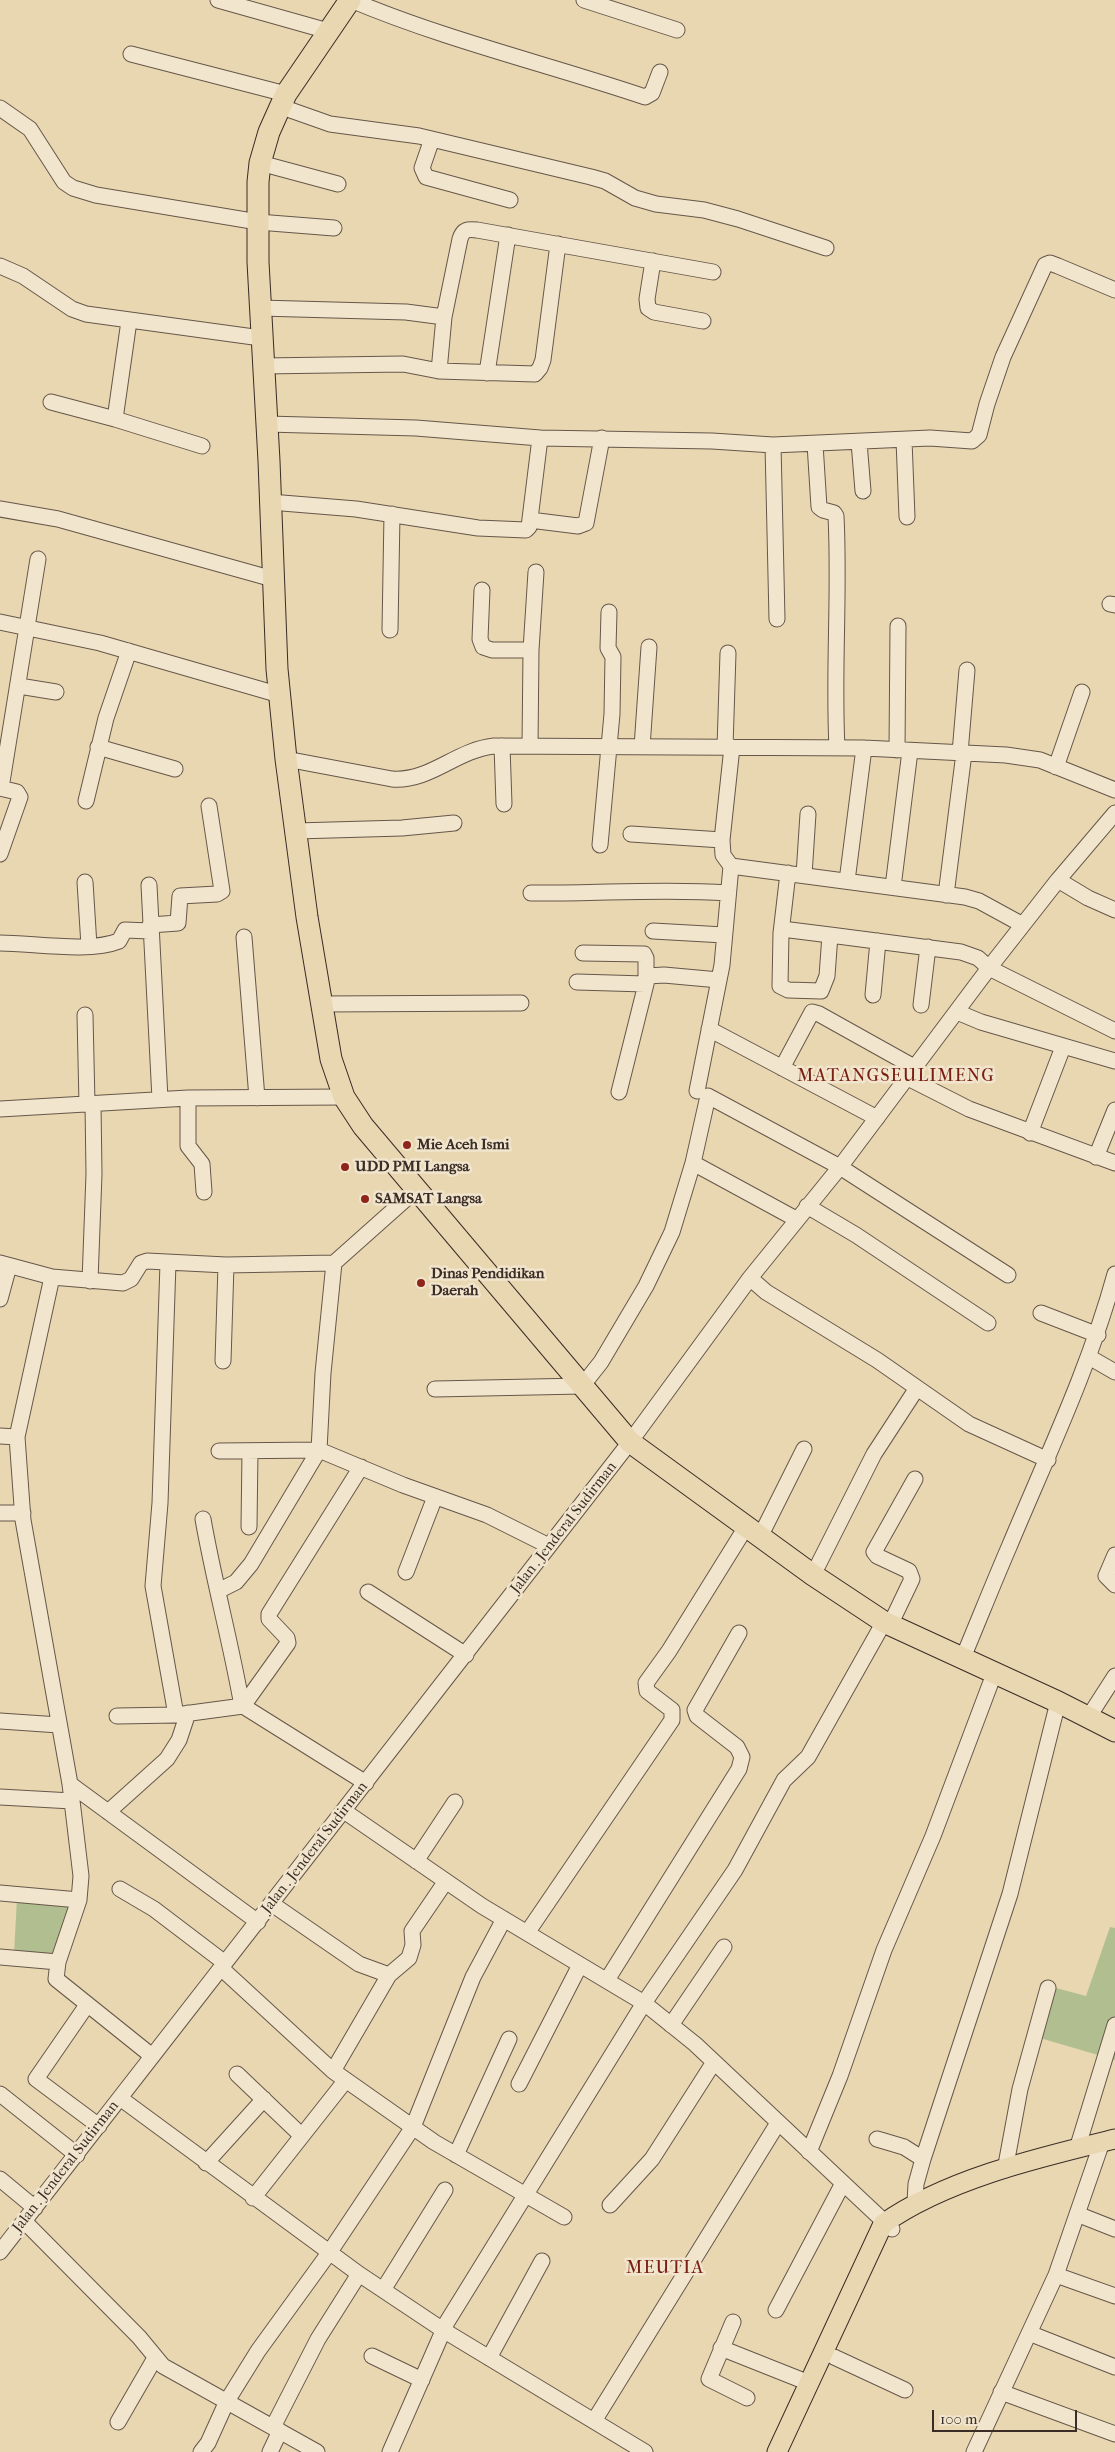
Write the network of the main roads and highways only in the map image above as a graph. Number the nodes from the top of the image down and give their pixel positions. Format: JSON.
{"nodes":[{"id":1,"x":350,"y":0,"type":"edge"},
{"id":2,"x":1115,"y":1731,"type":"edge"},
{"id":3,"x":1109,"y":2140,"type":"edge"},
{"id":4,"x":890,"y":2223,"type":"junction"},
{"id":5,"x":786,"y":2446,"type":"edge"}],
"edges":[{"from":1,"to":2,"type":"highway"},
{"from":3,"to":4,"type":"main road"},
{"from":4,"to":5,"type":"main road"},
{"from":4,"to":5,"type":"main road"}]}
